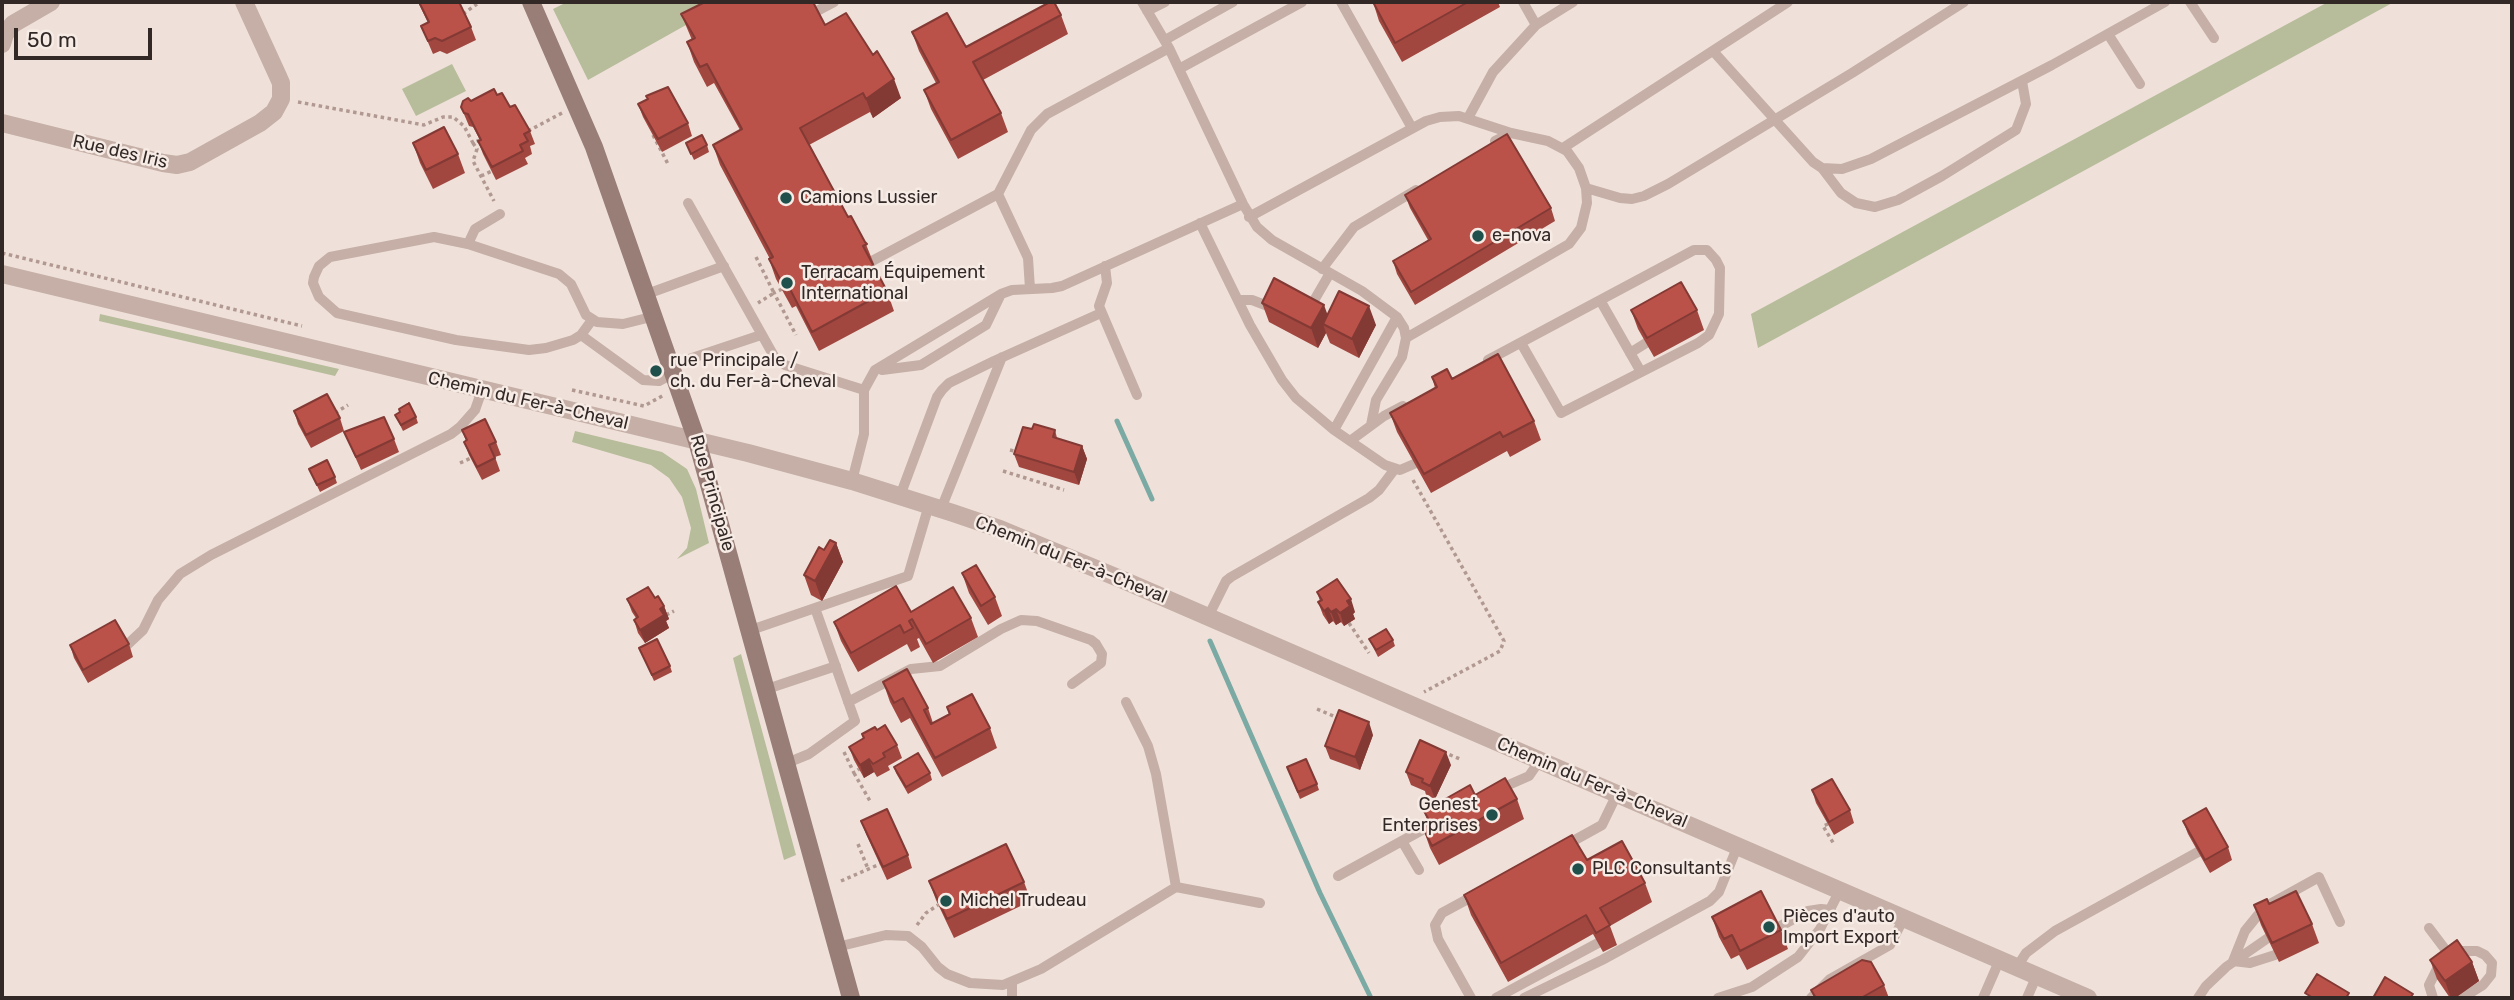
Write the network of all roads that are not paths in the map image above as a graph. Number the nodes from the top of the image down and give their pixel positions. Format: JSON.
{"nodes":[{"id":1,"x":51,"y":2,"type":"edge"},
{"id":2,"x":244,"y":2,"type":"edge"},
{"id":3,"x":531,"y":2,"type":"edge"},
{"id":4,"x":834,"y":2,"type":"edge"},
{"id":5,"x":1165,"y":2,"type":"edge"},
{"id":6,"x":1233,"y":2,"type":"edge"},
{"id":7,"x":1302,"y":2,"type":"edge"},
{"id":8,"x":1341,"y":2,"type":"edge"},
{"id":9,"x":1524,"y":2,"type":"edge"},
{"id":10,"x":1573,"y":2,"type":"edge"},
{"id":11,"x":1788,"y":2,"type":"edge"},
{"id":12,"x":1964,"y":2,"type":"edge"},
{"id":13,"x":2165,"y":2,"type":"edge"},
{"id":14,"x":2190,"y":2,"type":"edge"},
{"id":15,"x":1145,"y":6,"type":"edge"},
{"id":16,"x":815,"y":12,"type":"edge"},
{"id":17,"x":1536,"y":26,"type":"junction"},
{"id":18,"x":2108,"y":34,"type":"junction"},
{"id":19,"x":2214,"y":38,"type":"dead end"},
{"id":20,"x":2,"y":44,"type":"edge"},
{"id":21,"x":1167,"y":44,"type":"junction"},
{"id":22,"x":1713,"y":51,"type":"junction"},
{"id":23,"x":1179,"y":69,"type":"junction"},
{"id":24,"x":2022,"y":80,"type":"junction"},
{"id":25,"x":2140,"y":84,"type":"dead end"},
{"id":26,"x":1468,"y":118,"type":"junction"},
{"id":27,"x":1776,"y":119,"type":"junction"},
{"id":28,"x":2,"y":123,"type":"edge"},
{"id":29,"x":1412,"y":128,"type":"junction"},
{"id":30,"x":1511,"y":133,"type":"junction"},
{"id":31,"x":1485,"y":148,"type":"edge"},
{"id":32,"x":1563,"y":148,"type":"junction"},
{"id":33,"x":1822,"y":168,"type":"junction"},
{"id":34,"x":1426,"y":183,"type":"edge"},
{"id":35,"x":1586,"y":188,"type":"junction"},
{"id":36,"x":998,"y":194,"type":"junction"},
{"id":37,"x":688,"y":203,"type":"dead end"},
{"id":38,"x":1243,"y":204,"type":"junction"},
{"id":39,"x":498,"y":209,"type":"road end"},
{"id":40,"x":1249,"y":217,"type":"junction"},
{"id":41,"x":1200,"y":223,"type":"junction"},
{"id":42,"x":468,"y":244,"type":"junction"},
{"id":43,"x":872,"y":261,"type":"edge"},
{"id":44,"x":724,"y":266,"type":"junction"},
{"id":45,"x":1105,"y":267,"type":"junction"},
{"id":46,"x":1326,"y":271,"type":"junction"},
{"id":47,"x":2,"y":274,"type":"edge"},
{"id":48,"x":1030,"y":289,"type":"junction"},
{"id":49,"x":647,"y":294,"type":"junction"},
{"id":50,"x":1001,"y":294,"type":"junction"},
{"id":51,"x":1238,"y":300,"type":"junction"},
{"id":52,"x":1600,"y":300,"type":"junction"},
{"id":53,"x":1312,"y":304,"type":"edge"},
{"id":54,"x":1275,"y":309,"type":"edge"},
{"id":55,"x":1101,"y":313,"type":"junction"},
{"id":56,"x":654,"y":316,"type":"junction"},
{"id":57,"x":1397,"y":317,"type":"junction"},
{"id":58,"x":592,"y":320,"type":"junction"},
{"id":59,"x":581,"y":335,"type":"junction"},
{"id":60,"x":761,"y":335,"type":"junction"},
{"id":61,"x":1406,"y":338,"type":"junction"},
{"id":62,"x":1521,"y":343,"type":"junction"},
{"id":63,"x":1647,"y":344,"type":"edge"},
{"id":64,"x":1630,"y":353,"type":"junction"},
{"id":65,"x":1002,"y":357,"type":"junction"},
{"id":66,"x":1475,"y":367,"type":"edge"},
{"id":67,"x":673,"y":369,"type":"junction"},
{"id":68,"x":876,"y":370,"type":"junction"},
{"id":69,"x":1641,"y":372,"type":"junction"},
{"id":70,"x":482,"y":390,"type":"junction"},
{"id":71,"x":864,"y":390,"type":"junction"},
{"id":72,"x":1137,"y":395,"type":"dead end"},
{"id":73,"x":1418,"y":398,"type":"edge"},
{"id":74,"x":1371,"y":425,"type":"junction"},
{"id":75,"x":1334,"y":430,"type":"junction"},
{"id":76,"x":697,"y":441,"type":"junction"},
{"id":77,"x":1350,"y":441,"type":"junction"},
{"id":78,"x":1411,"y":466,"type":"edge"},
{"id":79,"x":1394,"y":470,"type":"junction"},
{"id":80,"x":852,"y":481,"type":"junction"},
{"id":81,"x":900,"y":496,"type":"junction"},
{"id":82,"x":935,"y":507,"type":"junction"},
{"id":83,"x":815,"y":608,"type":"junction"},
{"id":84,"x":1208,"y":617,"type":"junction"},
{"id":85,"x":751,"y":630,"type":"junction"},
{"id":86,"x":127,"y":645,"type":"edge"},
{"id":87,"x":836,"y":666,"type":"junction"},
{"id":88,"x":1072,"y":684,"type":"dead end"},
{"id":89,"x":767,"y":689,"type":"junction"},
{"id":90,"x":848,"y":702,"type":"junction"},
{"id":91,"x":1126,"y":702,"type":"dead end"},
{"id":92,"x":1539,"y":760,"type":"junction"},
{"id":93,"x":787,"y":763,"type":"junction"},
{"id":94,"x":1617,"y":794,"type":"junction"},
{"id":95,"x":1483,"y":796,"type":"edge"},
{"id":96,"x":1448,"y":815,"type":"edge"},
{"id":97,"x":1402,"y":841,"type":"junction"},
{"id":98,"x":1738,"y":845,"type":"junction"},
{"id":99,"x":2198,"y":852,"type":"edge"},
{"id":100,"x":1549,"y":854,"type":"edge"},
{"id":101,"x":1419,"y":870,"type":"dead end"},
{"id":102,"x":1338,"y":876,"type":"dead end"},
{"id":103,"x":1176,"y":887,"type":"junction"},
{"id":104,"x":1488,"y":888,"type":"edge"},
{"id":105,"x":1840,"y":890,"type":"junction"},
{"id":106,"x":1260,"y":903,"type":"dead end"},
{"id":107,"x":1830,"y":910,"type":"junction"},
{"id":108,"x":1904,"y":918,"type":"junction"},
{"id":109,"x":2340,"y":922,"type":"dead end"},
{"id":110,"x":1777,"y":928,"type":"edge"},
{"id":111,"x":2429,"y":928,"type":"dead end"},
{"id":112,"x":2268,"y":938,"type":"edge"},
{"id":113,"x":1598,"y":943,"type":"edge"},
{"id":114,"x":837,"y":947,"type":"junction"},
{"id":115,"x":2276,"y":955,"type":"edge"},
{"id":116,"x":2451,"y":957,"type":"junction"},
{"id":117,"x":2000,"y":959,"type":"junction"},
{"id":118,"x":2233,"y":961,"type":"junction"},
{"id":119,"x":2017,"y":967,"type":"junction"},
{"id":120,"x":2037,"y":975,"type":"junction"},
{"id":121,"x":1012,"y":982,"type":"junction"},
{"id":122,"x":851,"y":998,"type":"edge"},
{"id":123,"x":1012,"y":998,"type":"edge"},
{"id":124,"x":1471,"y":998,"type":"edge"},
{"id":125,"x":1496,"y":998,"type":"edge"},
{"id":126,"x":1524,"y":998,"type":"edge"},
{"id":127,"x":1718,"y":998,"type":"edge"},
{"id":128,"x":1811,"y":998,"type":"edge"},
{"id":129,"x":1983,"y":998,"type":"edge"},
{"id":130,"x":2027,"y":998,"type":"edge"},
{"id":131,"x":2088,"y":998,"type":"edge"},
{"id":132,"x":2198,"y":998,"type":"edge"},
{"id":133,"x":2433,"y":998,"type":"edge"},
{"id":134,"x":2462,"y":998,"type":"edge"}],
"edges":[{"from":1,"to":20,"type":"street"},
{"from":2,"to":28,"type":"street","name":"Rue des Iris"},
{"from":3,"to":49,"type":"main road","name":"Rue Principale"},
{"from":4,"to":16,"type":"lane"},
{"from":5,"to":15,"type":"lane"},
{"from":6,"to":21,"type":"lane"},
{"from":7,"to":23,"type":"lane"},
{"from":8,"to":29,"type":"lane"},
{"from":9,"to":17,"type":"lane"},
{"from":10,"to":17,"type":"lane"},
{"from":11,"to":22,"type":"lane"},
{"from":12,"to":27,"type":"lane"},
{"from":13,"to":18,"type":"lane"},
{"from":14,"to":19,"type":"lane"},
{"from":15,"to":21,"type":"lane"},
{"from":17,"to":26,"type":"lane"},
{"from":18,"to":24,"type":"lane"},
{"from":18,"to":25,"type":"lane"},
{"from":21,"to":23,"type":"lane"},
{"from":21,"to":36,"type":"lane"},
{"from":22,"to":27,"type":"lane"},
{"from":22,"to":32,"type":"lane"},
{"from":23,"to":38,"type":"lane"},
{"from":24,"to":33,"type":"lane"},
{"from":24,"to":33,"type":"lane"},
{"from":26,"to":29,"type":"lane"},
{"from":26,"to":30,"type":"lane"},
{"from":27,"to":33,"type":"lane"},
{"from":27,"to":35,"type":"lane"},
{"from":29,"to":40,"type":"lane"},
{"from":30,"to":31,"type":"lane"},
{"from":30,"to":32,"type":"lane"},
{"from":32,"to":35,"type":"lane"},
{"from":34,"to":46,"type":"lane"},
{"from":35,"to":61,"type":"lane"},
{"from":36,"to":43,"type":"lane"},
{"from":36,"to":48,"type":"lane"},
{"from":37,"to":44,"type":"lane"},
{"from":38,"to":40,"type":"lane"},
{"from":38,"to":41,"type":"lane"},
{"from":39,"to":42,"type":"lane"},
{"from":40,"to":46,"type":"lane"},
{"from":41,"to":45,"type":"lane"},
{"from":41,"to":51,"type":"lane"},
{"from":42,"to":58,"type":"lane"},
{"from":42,"to":59,"type":"lane"},
{"from":44,"to":49,"type":"lane"},
{"from":44,"to":60,"type":"lane"},
{"from":45,"to":48,"type":"lane"},
{"from":45,"to":55,"type":"lane"},
{"from":46,"to":53,"type":"lane"},
{"from":46,"to":57,"type":"lane"},
{"from":47,"to":70,"type":"street","name":"Chemin du Fer-à-Cheval"},
{"from":48,"to":50,"type":"lane"},
{"from":49,"to":56,"type":"main road","name":"Rue Principale"},
{"from":50,"to":68,"type":"lane"},
{"from":50,"to":68,"type":"lane"},
{"from":51,"to":54,"type":"lane"},
{"from":51,"to":75,"type":"lane"},
{"from":52,"to":62,"type":"lane"},
{"from":52,"to":64,"type":"lane"},
{"from":52,"to":69,"type":"lane"},
{"from":55,"to":65,"type":"lane"},
{"from":55,"to":72,"type":"lane"},
{"from":56,"to":58,"type":"lane"},
{"from":56,"to":67,"type":"main road","name":"Rue Principale"},
{"from":57,"to":61,"type":"lane"},
{"from":57,"to":75,"type":"lane"},
{"from":58,"to":59,"type":"lane"},
{"from":59,"to":67,"type":"lane"},
{"from":60,"to":67,"type":"lane"},
{"from":60,"to":71,"type":"lane"},
{"from":61,"to":74,"type":"lane"},
{"from":62,"to":66,"type":"lane"},
{"from":62,"to":69,"type":"lane"},
{"from":63,"to":64,"type":"lane"},
{"from":64,"to":69,"type":"lane"},
{"from":65,"to":81,"type":"lane"},
{"from":65,"to":82,"type":"lane"},
{"from":67,"to":76,"type":"main road","name":"Rue Principale"},
{"from":68,"to":71,"type":"lane"},
{"from":70,"to":76,"type":"street","name":"Chemin du Fer-à-Cheval"},
{"from":70,"to":86,"type":"lane"},
{"from":71,"to":80,"type":"lane"},
{"from":73,"to":74,"type":"lane"},
{"from":74,"to":77,"type":"lane"},
{"from":75,"to":77,"type":"lane"},
{"from":76,"to":80,"type":"street","name":"Chemin du Fer-à-Cheval"},
{"from":76,"to":85,"type":"main road","name":"Rue Principale"},
{"from":77,"to":79,"type":"lane"},
{"from":78,"to":79,"type":"lane"},
{"from":79,"to":84,"type":"lane"},
{"from":80,"to":81,"type":"street","name":"Chemin du Fer-à-Cheval"},
{"from":81,"to":82,"type":"street","name":"Chemin du Fer-à-Cheval"},
{"from":82,"to":83,"type":"lane"},
{"from":82,"to":84,"type":"street","name":"Chemin du Fer-à-Cheval"},
{"from":83,"to":85,"type":"lane"},
{"from":83,"to":87,"type":"lane"},
{"from":84,"to":92,"type":"street","name":"Chemin du Fer-à-Cheval"},
{"from":85,"to":89,"type":"main road","name":"Rue Principale"},
{"from":87,"to":89,"type":"lane"},
{"from":87,"to":90,"type":"lane"},
{"from":88,"to":90,"type":"lane"},
{"from":89,"to":93,"type":"main road","name":"Rue Principale"},
{"from":90,"to":93,"type":"lane"},
{"from":91,"to":103,"type":"lane"},
{"from":92,"to":94,"type":"street","name":"Chemin du Fer-à-Cheval"},
{"from":92,"to":95,"type":"lane"},
{"from":93,"to":114,"type":"main road","name":"Rue Principale"},
{"from":94,"to":98,"type":"street","name":"Chemin du Fer-à-Cheval"},
{"from":94,"to":100,"type":"lane"},
{"from":96,"to":97,"type":"lane"},
{"from":97,"to":101,"type":"lane"},
{"from":97,"to":102,"type":"lane"},
{"from":98,"to":105,"type":"street","name":"Chemin du Fer-à-Cheval"},
{"from":98,"to":126,"type":"lane"},
{"from":99,"to":119,"type":"lane"},
{"from":103,"to":106,"type":"lane"},
{"from":103,"to":121,"type":"lane"},
{"from":104,"to":124,"type":"lane"},
{"from":105,"to":107,"type":"lane"},
{"from":105,"to":108,"type":"street","name":"Chemin du Fer-à-Cheval"},
{"from":107,"to":110,"type":"lane"},
{"from":107,"to":127,"type":"lane"},
{"from":108,"to":117,"type":"street","name":"Chemin du Fer-à-Cheval"},
{"from":108,"to":128,"type":"lane"},
{"from":109,"to":118,"type":"lane"},
{"from":111,"to":116,"type":"lane"},
{"from":112,"to":118,"type":"lane"},
{"from":113,"to":125,"type":"lane"},
{"from":114,"to":121,"type":"lane"},
{"from":114,"to":122,"type":"main road","name":"Rue Principale"},
{"from":115,"to":118,"type":"lane"},
{"from":116,"to":133,"type":"lane"},
{"from":116,"to":134,"type":"lane"},
{"from":117,"to":119,"type":"street","name":"Chemin du Fer-à-Cheval"},
{"from":117,"to":129,"type":"lane"},
{"from":118,"to":132,"type":"lane"},
{"from":119,"to":120,"type":"street","name":"Chemin du Fer-à-Cheval"},
{"from":120,"to":130,"type":"lane"},
{"from":120,"to":131,"type":"street","name":"Chemin du Fer-à-Cheval"},
{"from":121,"to":123,"type":"lane"}]}
